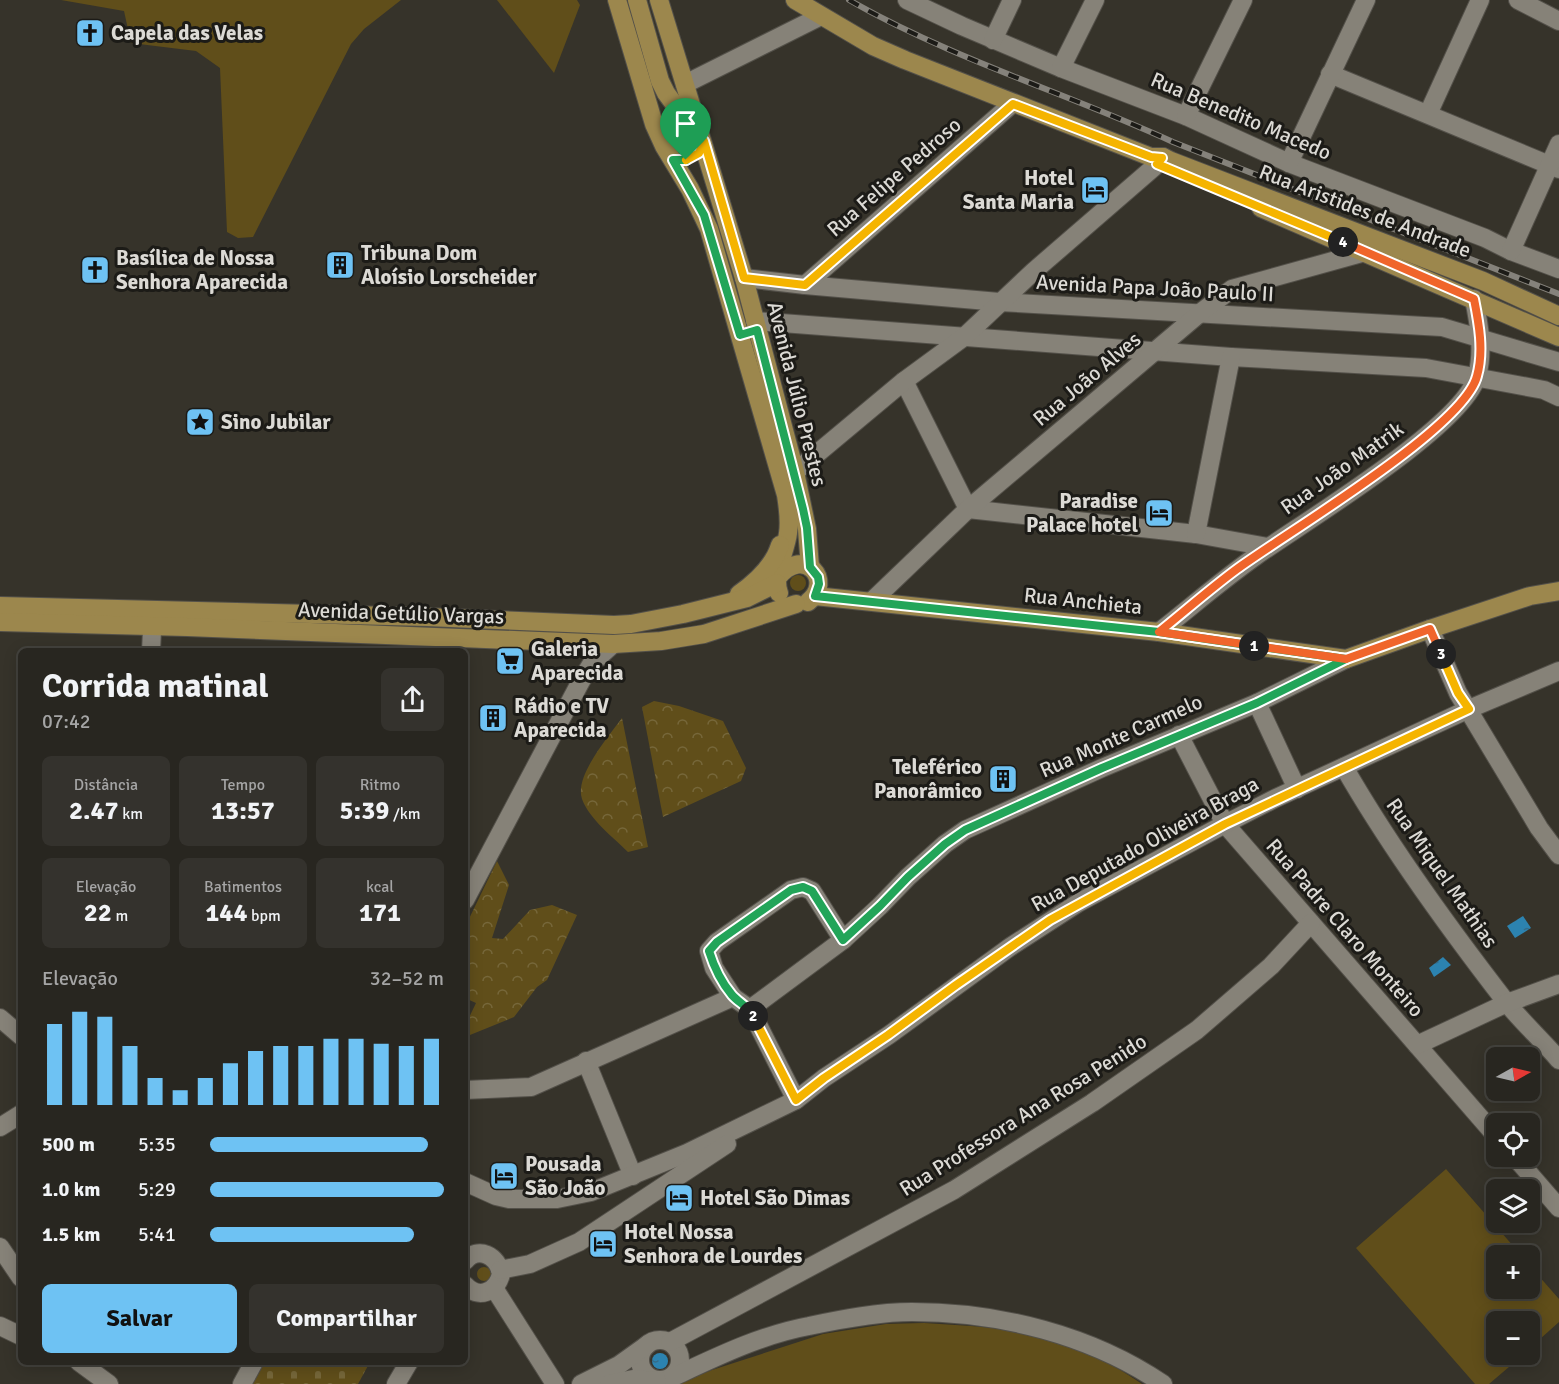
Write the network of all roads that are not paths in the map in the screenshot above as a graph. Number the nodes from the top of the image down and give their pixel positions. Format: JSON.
{"nodes":[{"id":1,"x":617,"y":0,"type":"edge"},
{"id":2,"x":637,"y":0,"type":"edge"},
{"id":3,"x":659,"y":0,"type":"edge"},
{"id":4,"x":795,"y":0,"type":"edge"},
{"id":5,"x":907,"y":0,"type":"edge"},
{"id":6,"x":1012,"y":0,"type":"edge"},
{"id":7,"x":1095,"y":0,"type":"edge"},
{"id":8,"x":1243,"y":0,"type":"edge"},
{"id":9,"x":1366,"y":0,"type":"edge"},
{"id":10,"x":1480,"y":0,"type":"edge"},
{"id":11,"x":1518,"y":0,"type":"edge"},
{"id":12,"x":821,"y":16,"type":"junction"},
{"id":13,"x":1559,"y":21,"type":"edge"},
{"id":14,"x":666,"y":26,"type":"junction"},
{"id":15,"x":993,"y":40,"type":"junction"},
{"id":16,"x":1061,"y":68,"type":"junction"},
{"id":17,"x":1330,"y":74,"type":"junction"},
{"id":18,"x":685,"y":84,"type":"junction"},
{"id":19,"x":666,"y":93,"type":"junction"},
{"id":20,"x":1013,"y":104,"type":"junction"},
{"id":21,"x":1428,"y":114,"type":"junction"},
{"id":22,"x":1186,"y":116,"type":"junction"},
{"id":23,"x":702,"y":136,"type":"junction"},
{"id":24,"x":660,"y":137,"type":"junction"},
{"id":25,"x":1559,"y":144,"type":"edge"},
{"id":26,"x":673,"y":160,"type":"junction"},
{"id":27,"x":1157,"y":160,"type":"junction"},
{"id":28,"x":1290,"y":163,"type":"junction"},
{"id":29,"x":1554,"y":168,"type":"edge"},
{"id":30,"x":1511,"y":251,"type":"junction"},
{"id":31,"x":1365,"y":252,"type":"junction"},
{"id":32,"x":1559,"y":269,"type":"edge"},
{"id":33,"x":744,"y":278,"type":"junction"},
{"id":34,"x":805,"y":285,"type":"junction"},
{"id":35,"x":1474,"y":299,"type":"junction"},
{"id":36,"x":999,"y":302,"type":"junction"},
{"id":37,"x":1200,"y":313,"type":"junction"},
{"id":38,"x":1559,"y":316,"type":"edge"},
{"id":39,"x":756,"y":326,"type":"junction"},
{"id":40,"x":740,"y":335,"type":"junction"},
{"id":41,"x":964,"y":336,"type":"junction"},
{"id":42,"x":1481,"y":337,"type":"junction"},
{"id":43,"x":1559,"y":337,"type":"edge"},
{"id":44,"x":1156,"y":352,"type":"junction"},
{"id":45,"x":1231,"y":357,"type":"junction"},
{"id":46,"x":1559,"y":362,"type":"edge"},
{"id":47,"x":1477,"y":377,"type":"junction"},
{"id":48,"x":904,"y":381,"type":"junction"},
{"id":49,"x":1559,"y":398,"type":"edge"},
{"id":50,"x":795,"y":472,"type":"junction"},
{"id":51,"x":786,"y":495,"type":"junction"},
{"id":52,"x":968,"y":509,"type":"junction"},
{"id":53,"x":1196,"y":534,"type":"junction"},
{"id":54,"x":1268,"y":547,"type":"junction"},
{"id":55,"x":810,"y":567,"type":"junction"},
{"id":56,"x":778,"y":580,"type":"junction"},
{"id":57,"x":1559,"y":591,"type":"edge"},
{"id":58,"x":815,"y":596,"type":"junction"},
{"id":59,"x":872,"y":601,"type":"junction"},
{"id":60,"x":729,"y":602,"type":"junction"},
{"id":61,"x":796,"y":604,"type":"junction"},
{"id":62,"x":0,"y":606,"type":"edge"},
{"id":63,"x":153,"y":617,"type":"junction"},
{"id":64,"x":466,"y":619,"type":"junction"},
{"id":65,"x":0,"y":622,"type":"edge"},
{"id":66,"x":1430,"y":629,"type":"junction"},
{"id":67,"x":1159,"y":632,"type":"junction"},
{"id":68,"x":467,"y":638,"type":"junction"},
{"id":69,"x":614,"y":644,"type":"junction"},
{"id":70,"x":151,"y":648,"type":"edge"},
{"id":71,"x":1346,"y":659,"type":"junction"},
{"id":72,"x":1559,"y":672,"type":"edge"},
{"id":73,"x":1257,"y":703,"type":"junction"},
{"id":74,"x":1469,"y":709,"type":"junction"},
{"id":75,"x":1179,"y":735,"type":"junction"},
{"id":76,"x":1344,"y":767,"type":"junction"},
{"id":77,"x":1297,"y":789,"type":"junction"},
{"id":78,"x":1225,"y":824,"type":"junction"},
{"id":79,"x":1559,"y":855,"type":"edge"},
{"id":80,"x":468,"y":894,"type":"edge"},
{"id":81,"x":1311,"y":923,"type":"junction"},
{"id":82,"x":843,"y":940,"type":"junction"},
{"id":83,"x":1559,"y":984,"type":"edge"},
{"id":84,"x":733,"y":997,"type":"junction"},
{"id":85,"x":1508,"y":1003,"type":"junction"},
{"id":86,"x":750,"y":1009,"type":"junction"},
{"id":87,"x":0,"y":1018,"type":"edge"},
{"id":88,"x":18,"y":1033,"type":"edge"},
{"id":89,"x":1417,"y":1045,"type":"junction"},
{"id":90,"x":1559,"y":1059,"type":"edge"},
{"id":91,"x":586,"y":1061,"type":"junction"},
{"id":92,"x":468,"y":1090,"type":"edge"},
{"id":93,"x":796,"y":1100,"type":"junction"},
{"id":94,"x":18,"y":1116,"type":"edge"},
{"id":95,"x":750,"y":1123,"type":"junction"},
{"id":96,"x":1486,"y":1124,"type":"edge"},
{"id":97,"x":0,"y":1127,"type":"edge"},
{"id":98,"x":1524,"y":1167,"type":"edge"},
{"id":99,"x":633,"y":1176,"type":"junction"},
{"id":100,"x":468,"y":1183,"type":"edge"},
{"id":101,"x":1558,"y":1205,"type":"edge"},
{"id":102,"x":0,"y":1247,"type":"edge"},
{"id":103,"x":468,"y":1248,"type":"edge"},
{"id":104,"x":484,"y":1253,"type":"junction"},
{"id":105,"x":468,"y":1258,"type":"edge"},
{"id":106,"x":500,"y":1270,"type":"junction"},
{"id":107,"x":18,"y":1274,"type":"edge"},
{"id":108,"x":494,"y":1288,"type":"junction"},
{"id":109,"x":468,"y":1290,"type":"edge"},
{"id":110,"x":0,"y":1326,"type":"edge"},
{"id":111,"x":18,"y":1334,"type":"edge"},
{"id":112,"x":672,"y":1344,"type":"junction"},
{"id":113,"x":647,"y":1345,"type":"junction"},
{"id":114,"x":719,"y":1355,"type":"junction"},
{"id":115,"x":252,"y":1365,"type":"edge"},
{"id":116,"x":407,"y":1365,"type":"edge"},
{"id":117,"x":90,"y":1366,"type":"edge"},
{"id":118,"x":663,"y":1380,"type":"junction"},
{"id":119,"x":109,"y":1384,"type":"edge"},
{"id":120,"x":242,"y":1384,"type":"edge"},
{"id":121,"x":396,"y":1384,"type":"edge"},
{"id":122,"x":555,"y":1384,"type":"edge"},
{"id":123,"x":581,"y":1384,"type":"edge"},
{"id":124,"x":609,"y":1384,"type":"edge"},
{"id":125,"x":1162,"y":1384,"type":"edge"}],
"edges":[{"from":1,"to":24,"type":"main road","name":"Avenida Júlio Prestes"},
{"from":2,"to":19,"type":"main road","name":"Avenida Júlio Prestes"},
{"from":3,"to":14,"type":"main road","name":"Avenida Júlio Prestes"},
{"from":4,"to":12,"type":"main road","name":"Rua Aristides de Andrade"},
{"from":5,"to":15,"type":"street","name":"Rua Benedito Macedo"},
{"from":6,"to":15,"type":"street"},
{"from":7,"to":16,"type":"street"},
{"from":8,"to":22,"type":"street"},
{"from":9,"to":17,"type":"street"},
{"from":10,"to":21,"type":"street"},
{"from":11,"to":13,"type":"street"},
{"from":12,"to":18,"type":"street"},
{"from":12,"to":20,"type":"main road","name":"Rua Aristides de Andrade"},
{"from":14,"to":18,"type":"main road","name":"Avenida Júlio Prestes"},
{"from":14,"to":19,"type":"main road"},
{"from":15,"to":16,"type":"street","name":"Rua Benedito Macedo"},
{"from":16,"to":22,"type":"street","name":"Rua Benedito Macedo"},
{"from":17,"to":21,"type":"street"},
{"from":17,"to":28,"type":"street"},
{"from":18,"to":23,"type":"main road","name":"Avenida Júlio Prestes"},
{"from":19,"to":23,"type":"main road","name":"Avenida Júlio Prestes"},
{"from":19,"to":24,"type":"main road"},
{"from":20,"to":27,"type":"main road","name":"Rua Aristides de Andrade"},
{"from":20,"to":34,"type":"street","name":"Rua Felipe Pedroso"},
{"from":21,"to":29,"type":"street"},
{"from":22,"to":28,"type":"street","name":"Rua Benedito Macedo"},
{"from":23,"to":26,"type":"main road"},
{"from":23,"to":33,"type":"main road","name":"Avenida Júlio Prestes"},
{"from":24,"to":26,"type":"main road","name":"Avenida Júlio Prestes"},
{"from":25,"to":29,"type":"street"},
{"from":26,"to":40,"type":"main road","name":"Avenida Júlio Prestes"},
{"from":27,"to":31,"type":"main road","name":"Rua Aristides de Andrade"},
{"from":27,"to":36,"type":"street"},
{"from":27,"to":38,"type":"main road","name":"Rua Aristides de Andrade"},
{"from":28,"to":30,"type":"street","name":"Rua Benedito Macedo"},
{"from":29,"to":30,"type":"street"},
{"from":30,"to":32,"type":"street","name":"Rua Benedito Macedo"},
{"from":31,"to":35,"type":"main road","name":"Rua Aristides de Andrade"},
{"from":31,"to":37,"type":"street","name":"Rua João Alves"},
{"from":33,"to":34,"type":"street","name":"Avenida Papa João Paulo II"},
{"from":33,"to":39,"type":"main road","name":"Avenida Júlio Prestes"},
{"from":34,"to":36,"type":"street","name":"Avenida Papa João Paulo II"},
{"from":35,"to":42,"type":"street","name":"Rua João Matrik"},
{"from":35,"to":43,"type":"main road","name":"Rua Aristides de Andrade"},
{"from":36,"to":37,"type":"street","name":"Avenida Papa João Paulo II"},
{"from":36,"to":41,"type":"street"},
{"from":37,"to":42,"type":"street","name":"Avenida Papa João Paulo II"},
{"from":37,"to":44,"type":"street","name":"Rua João Alves"},
{"from":39,"to":40,"type":"main road"},
{"from":39,"to":41,"type":"street"},
{"from":39,"to":50,"type":"main road","name":"Avenida Júlio Prestes"},
{"from":40,"to":51,"type":"main road","name":"Avenida Júlio Prestes"},
{"from":41,"to":44,"type":"street"},
{"from":41,"to":48,"type":"street"},
{"from":42,"to":46,"type":"street","name":"Avenida Papa João Paulo II"},
{"from":42,"to":47,"type":"street","name":"Rua João Matrik"},
{"from":44,"to":45,"type":"street"},
{"from":44,"to":52,"type":"street","name":"Rua João Alves"},
{"from":45,"to":47,"type":"street"},
{"from":45,"to":53,"type":"street"},
{"from":47,"to":49,"type":"street"},
{"from":47,"to":54,"type":"street","name":"Rua João Matrik"},
{"from":48,"to":50,"type":"street"},
{"from":48,"to":52,"type":"street"},
{"from":50,"to":55,"type":"main road","name":"Avenida Júlio Prestes"},
{"from":51,"to":56,"type":"main road","name":"Avenida Júlio Prestes"},
{"from":51,"to":60,"type":"main road"},
{"from":52,"to":53,"type":"street"},
{"from":52,"to":59,"type":"street","name":"Rua João Alves"},
{"from":53,"to":54,"type":"street"},
{"from":54,"to":67,"type":"street","name":"Rua João Matrik"},
{"from":55,"to":56,"type":"main road"},
{"from":55,"to":58,"type":"main road"},
{"from":56,"to":60,"type":"main road","name":"Avenida Getúlio Vargas"},
{"from":56,"to":61,"type":"main road"},
{"from":57,"to":66,"type":"main road","name":"Rua Monte Carmelo"},
{"from":58,"to":59,"type":"main road","name":"Rua Anchieta"},
{"from":58,"to":61,"type":"main road"},
{"from":59,"to":67,"type":"main road","name":"Rua Anchieta"},
{"from":60,"to":64,"type":"main road","name":"Avenida Getúlio Vargas"},
{"from":61,"to":69,"type":"main road","name":"Avenida Getúlio Vargas"},
{"from":62,"to":63,"type":"main road","name":"Avenida Getúlio Vargas"},
{"from":63,"to":64,"type":"main road","name":"Avenida Getúlio Vargas"},
{"from":63,"to":65,"type":"main road","name":"Avenida Getúlio Vargas"},
{"from":63,"to":68,"type":"main road","name":"Avenida Getúlio Vargas"},
{"from":63,"to":70,"type":"street"},
{"from":64,"to":68,"type":"main road"},
{"from":66,"to":71,"type":"main road","name":"Rua Monte Carmelo"},
{"from":66,"to":74,"type":"street"},
{"from":67,"to":71,"type":"main road","name":"Rua Anchieta"},
{"from":68,"to":69,"type":"main road","name":"Avenida Getúlio Vargas"},
{"from":69,"to":80,"type":"street"},
{"from":71,"to":73,"type":"street","name":"Rua Monte Carmelo"},
{"from":72,"to":74,"type":"street","name":"Rua Deputado Oliveira Braga"},
{"from":73,"to":75,"type":"street","name":"Rua Monte Carmelo"},
{"from":73,"to":77,"type":"street"},
{"from":74,"to":76,"type":"street","name":"Rua Deputado Oliveira Braga"},
{"from":74,"to":79,"type":"street"},
{"from":75,"to":78,"type":"street","name":"Rua Padre Claro Monteiro"},
{"from":75,"to":82,"type":"street","name":"Rua Monte Carmelo"},
{"from":76,"to":77,"type":"street","name":"Rua Deputado Oliveira Braga"},
{"from":76,"to":85,"type":"street","name":"Rua Miquel Mathias"},
{"from":77,"to":78,"type":"street","name":"Rua Deputado Oliveira Braga"},
{"from":78,"to":81,"type":"street","name":"Rua Padre Claro Monteiro"},
{"from":78,"to":93,"type":"street","name":"Rua Deputado Oliveira Braga"},
{"from":81,"to":89,"type":"street","name":"Rua Padre Claro Monteiro"},
{"from":81,"to":112,"type":"street","name":"Rua Professora Ana Rosa Penido"},
{"from":82,"to":84,"type":"street"},
{"from":82,"to":86,"type":"street","name":"Rua Monte Carmelo"},
{"from":83,"to":85,"type":"street"},
{"from":84,"to":86,"type":"street"},
{"from":84,"to":91,"type":"street"},
{"from":85,"to":89,"type":"street"},
{"from":85,"to":90,"type":"street","name":"Rua Miquel Mathias"},
{"from":86,"to":93,"type":"street"},
{"from":87,"to":88,"type":"street"},
{"from":89,"to":96,"type":"street","name":"Rua Padre Claro Monteiro"},
{"from":91,"to":92,"type":"street"},
{"from":91,"to":99,"type":"street"},
{"from":93,"to":95,"type":"street","name":"Rua Deputado Oliveira Braga"},
{"from":94,"to":97,"type":"street"},
{"from":95,"to":99,"type":"street"},
{"from":95,"to":106,"type":"street"},
{"from":98,"to":101,"type":"street"},
{"from":99,"to":100,"type":"street"},
{"from":102,"to":107,"type":"street"},
{"from":103,"to":104,"type":"street"},
{"from":104,"to":105,"type":"street"},
{"from":104,"to":106,"type":"street"},
{"from":106,"to":108,"type":"street"},
{"from":108,"to":109,"type":"street"},
{"from":108,"to":122,"type":"street"},
{"from":110,"to":111,"type":"street"},
{"from":112,"to":113,"type":"street","name":"Rua Professora Ana Rosa Penido"},
{"from":112,"to":114,"type":"street"},
{"from":112,"to":118,"type":"street"},
{"from":113,"to":118,"type":"street"},
{"from":113,"to":123,"type":"street","name":"Rua Professora Ana Rosa Penido"},
{"from":114,"to":118,"type":"street"},
{"from":114,"to":125,"type":"street"},
{"from":115,"to":120,"type":"street"},
{"from":116,"to":121,"type":"street"},
{"from":117,"to":119,"type":"street"},
{"from":118,"to":124,"type":"street"}]}
